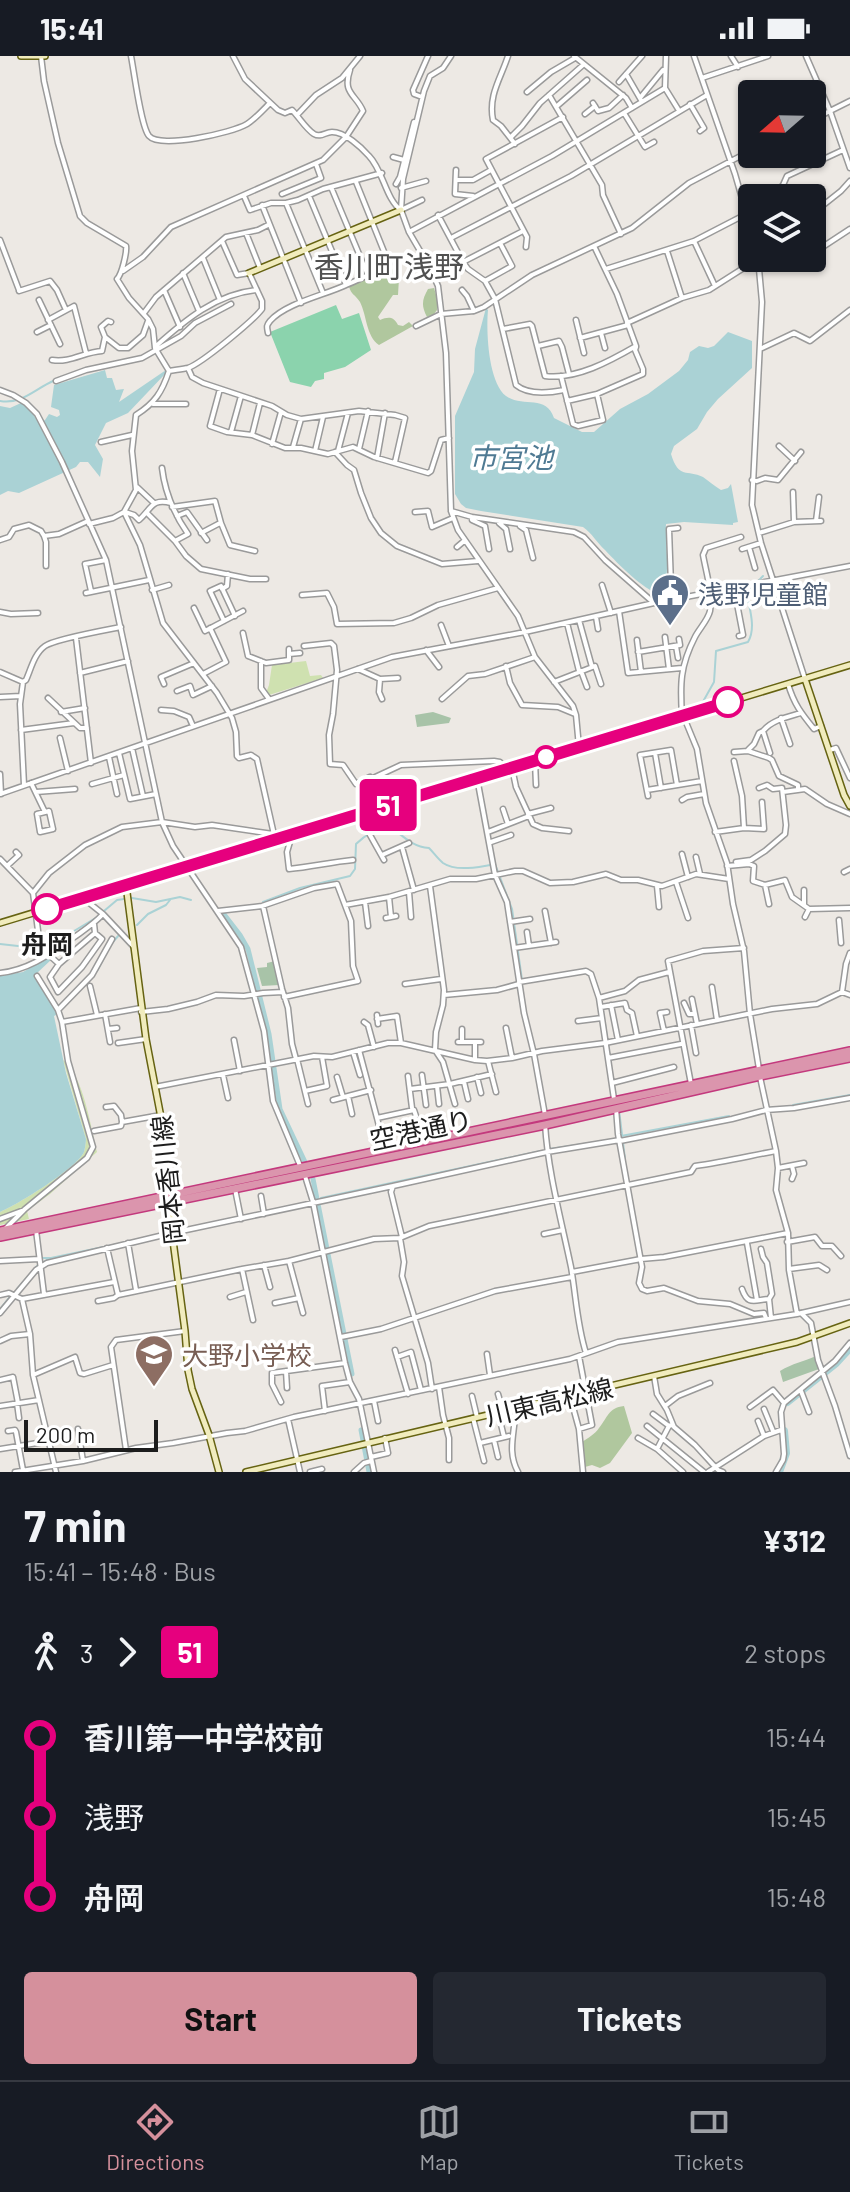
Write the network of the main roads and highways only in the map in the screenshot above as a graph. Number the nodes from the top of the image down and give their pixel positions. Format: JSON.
{"nodes":[{"id":1,"x":21,"y":56,"type":"edge"},
{"id":2,"x":43,"y":56,"type":"edge"},
{"id":3,"x":401,"y":210,"type":"road end"},
{"id":4,"x":249,"y":273,"type":"road end"},
{"id":5,"x":850,"y":665,"type":"edge"},
{"id":6,"x":805,"y":679,"type":"junction"},
{"id":7,"x":850,"y":806,"type":"edge"},
{"id":8,"x":126,"y":885,"type":"junction"},
{"id":9,"x":0,"y":923,"type":"edge"},
{"id":10,"x":850,"y":1051,"type":"edge"},
{"id":11,"x":850,"y":1058,"type":"edge"},
{"id":12,"x":760,"y":1072,"type":"junction"},
{"id":13,"x":615,"y":1105,"type":"junction"},
{"id":14,"x":545,"y":1121,"type":"junction"},
{"id":15,"x":302,"y":1170,"type":"junction"},
{"id":16,"x":169,"y":1199,"type":"junction"},
{"id":17,"x":2,"y":1233,"type":"edge"},
{"id":18,"x":850,"y":1323,"type":"edge"},
{"id":19,"x":219,"y":1472,"type":"edge"},
{"id":20,"x":246,"y":1472,"type":"edge"}],
"edges":[{"from":1,"to":2,"type":"main road"},
{"from":3,"to":4,"type":"main road"},
{"from":5,"to":6,"type":"main road"},
{"from":6,"to":7,"type":"main road"},
{"from":6,"to":8,"type":"main road"},
{"from":8,"to":9,"type":"main road"},
{"from":8,"to":16,"type":"main road","name":"岡本香川線"},
{"from":10,"to":12,"type":"highway","name":"空港通り"},
{"from":11,"to":12,"type":"highway","name":"空港通り"},
{"from":12,"to":13,"type":"highway","name":"空港通り"},
{"from":12,"to":13,"type":"highway","name":"空港通り"},
{"from":13,"to":14,"type":"highway","name":"空港通り"},
{"from":14,"to":15,"type":"highway","name":"空港通り"},
{"from":14,"to":15,"type":"highway","name":"空港通り"},
{"from":15,"to":16,"type":"highway","name":"空港通り"},
{"from":15,"to":16,"type":"highway","name":"空港通り"},
{"from":16,"to":17,"type":"highway","name":"空港通り"},
{"from":16,"to":17,"type":"highway","name":"空港通り"},
{"from":16,"to":19,"type":"main road","name":"岡本香川線"},
{"from":18,"to":20,"type":"main road","name":"川東高松線"}]}
